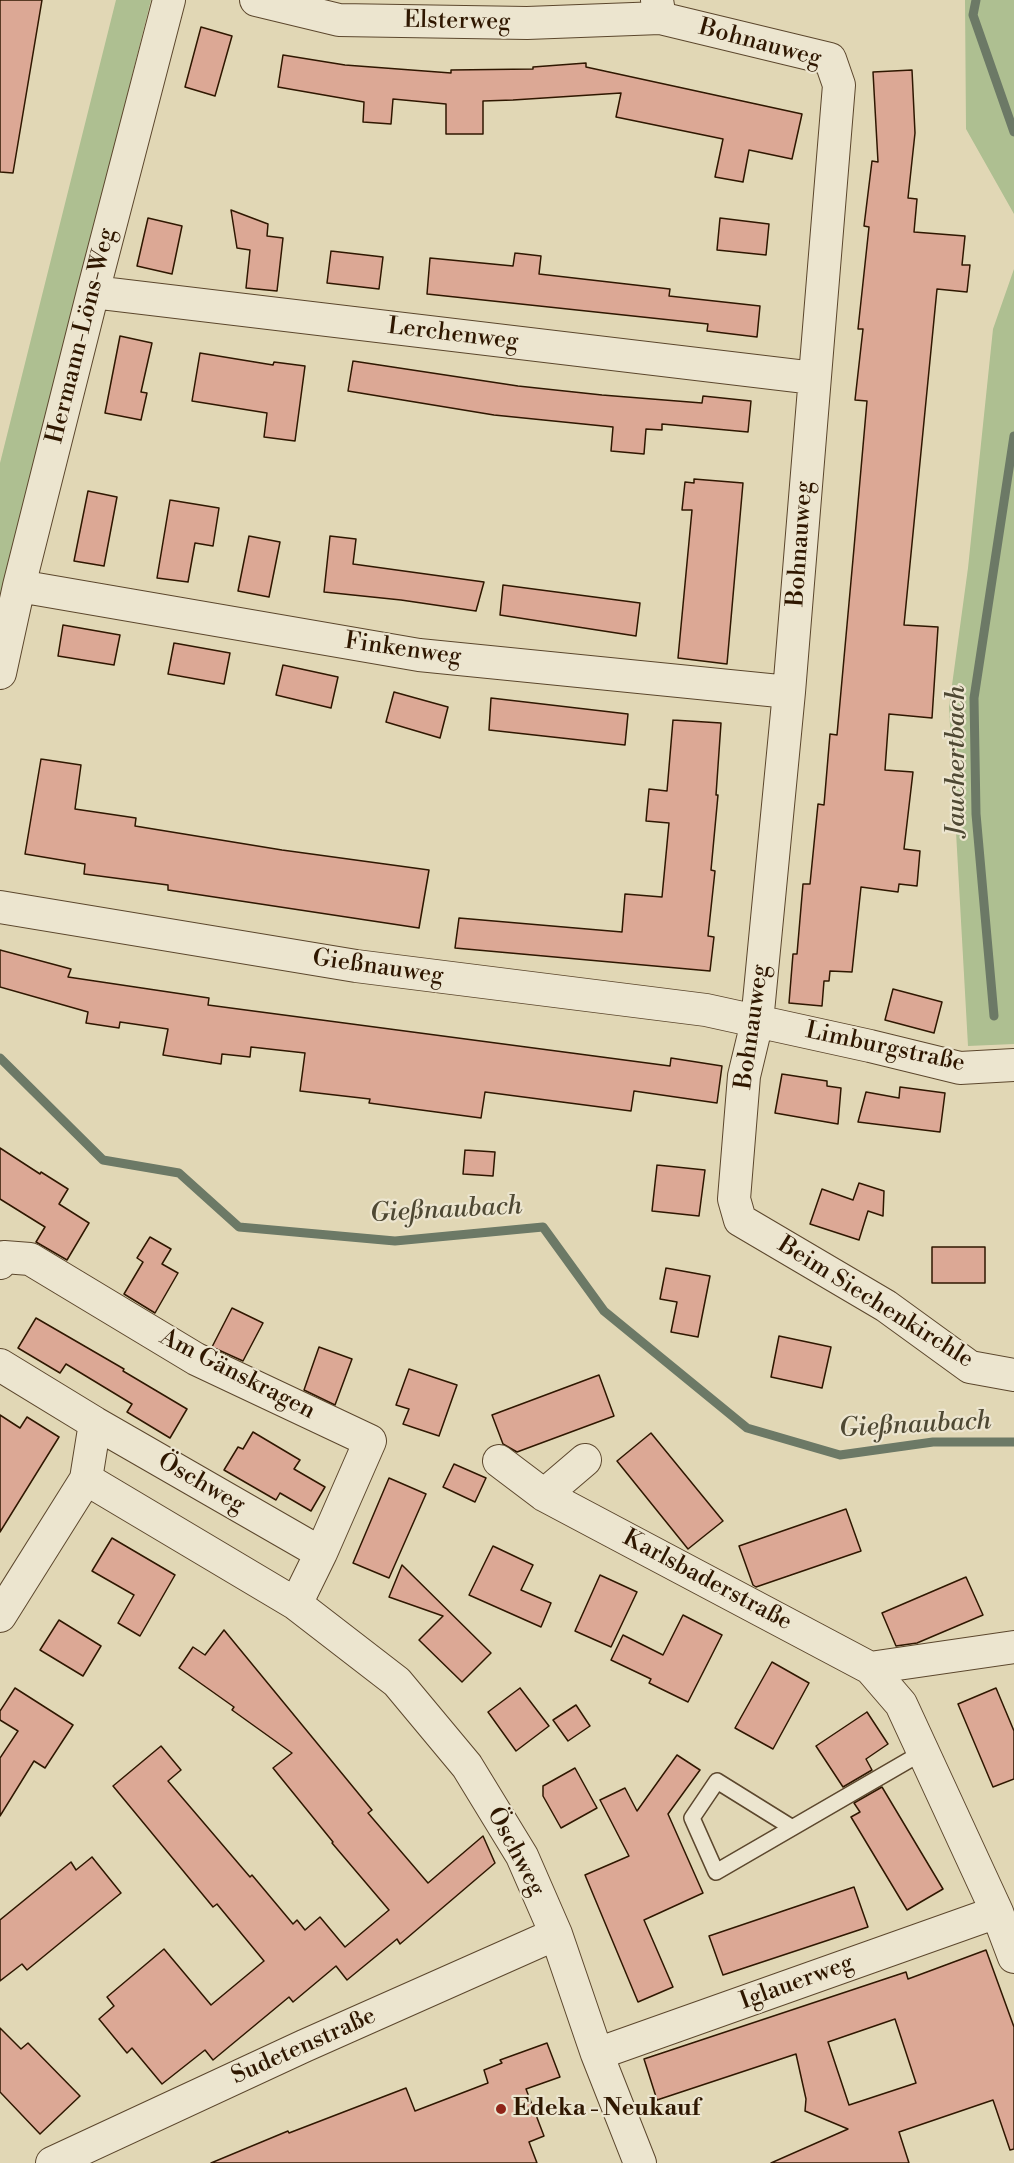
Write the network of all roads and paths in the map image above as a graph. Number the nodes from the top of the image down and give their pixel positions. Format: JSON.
{"nodes":[{"id":1,"x":169,"y":0,"type":"edge"},
{"id":2,"x":256,"y":0,"type":"edge"},
{"id":3,"x":658,"y":9,"type":"edge"},
{"id":4,"x":93,"y":292,"type":"junction"},
{"id":5,"x":814,"y":378,"type":"junction"},
{"id":6,"x":19,"y":586,"type":"junction"},
{"id":7,"x":0,"y":673,"type":"edge"},
{"id":8,"x":789,"y":692,"type":"junction"},
{"id":9,"x":0,"y":907,"type":"edge"},
{"id":10,"x":757,"y":1022,"type":"junction"},
{"id":11,"x":1014,"y":1065,"type":"edge"},
{"id":12,"x":740,"y":1220,"type":"joint"},
{"id":13,"x":0,"y":1263,"type":"edge"},
{"id":14,"x":0,"y":1365,"type":"edge"},
{"id":15,"x":1014,"y":1375,"type":"edge"},
{"id":16,"x":95,"y":1423,"type":"junction"},
{"id":17,"x":585,"y":1460,"type":"dead end"},
{"id":18,"x":499,"y":1461,"type":"dead end"},
{"id":19,"x":86,"y":1479,"type":"junction"},
{"id":20,"x":544,"y":1495,"type":"junction"},
{"id":21,"x":321,"y":1553,"type":"junction"},
{"id":22,"x":296,"y":1604,"type":"junction"},
{"id":23,"x":0,"y":1616,"type":"edge"},
{"id":24,"x":1014,"y":1647,"type":"edge"},
{"id":25,"x":870,"y":1668,"type":"junction"},
{"id":26,"x":923,"y":1752,"type":"junction"},
{"id":27,"x":791,"y":1827,"type":"junction"},
{"id":28,"x":997,"y":1912,"type":"junction"},
{"id":29,"x":556,"y":1934,"type":"junction"},
{"id":30,"x":1014,"y":1957,"type":"edge"},
{"id":31,"x":597,"y":2054,"type":"junction"},
{"id":32,"x":52,"y":2163,"type":"edge"},
{"id":33,"x":640,"y":2163,"type":"edge"}],
"edges":[{"from":1,"to":4,"type":"street","name":"Hermann-Löns-Weg"},
{"from":2,"to":3,"type":"street","name":"Elsterweg"},
{"from":3,"to":5,"type":"street","name":"Bohnauweg"},
{"from":4,"to":5,"type":"street","name":"Lerchenweg"},
{"from":4,"to":6,"type":"street","name":"Hermann-Löns-Weg"},
{"from":5,"to":8,"type":"street","name":"Bohnauweg"},
{"from":6,"to":7,"type":"street","name":"Hermann-Löns-Weg"},
{"from":6,"to":8,"type":"street","name":"Finkenweg"},
{"from":8,"to":10,"type":"street","name":"Bohnauweg"},
{"from":9,"to":10,"type":"street","name":"Gießnauweg"},
{"from":10,"to":11,"type":"street","name":"Limburgstraße"},
{"from":10,"to":12,"type":"street","name":"Bohnauweg"},
{"from":12,"to":15,"type":"street","name":"Beim Siechenkirchle"},
{"from":13,"to":21,"type":"street","name":"Am Gänskragen"},
{"from":14,"to":16,"type":"street","name":"Öschweg"},
{"from":16,"to":19,"type":"street"},
{"from":16,"to":21,"type":"street","name":"Öschweg"},
{"from":17,"to":20,"type":"street"},
{"from":18,"to":20,"type":"street","name":"Karlsbaderstraße"},
{"from":19,"to":22,"type":"street","name":"Öschweg"},
{"from":19,"to":23,"type":"street"},
{"from":20,"to":25,"type":"street","name":"Karlsbaderstraße"},
{"from":21,"to":22,"type":"street"},
{"from":22,"to":29,"type":"street","name":"Öschweg"},
{"from":24,"to":25,"type":"street"},
{"from":25,"to":26,"type":"street","name":"Karlsbaderstraße"},
{"from":26,"to":27,"type":"lane"},
{"from":26,"to":28,"type":"street","name":"Karlsbaderstraße"},
{"from":27,"to":27,"type":"lane"},
{"from":28,"to":30,"type":"street","name":"Karlsbaderstraße"},
{"from":28,"to":31,"type":"street","name":"Iglauerweg"},
{"from":29,"to":31,"type":"street","name":"Öschweg"},
{"from":29,"to":32,"type":"street","name":"Sudetenstraße"},
{"from":31,"to":33,"type":"street","name":"Öschweg"}]}
